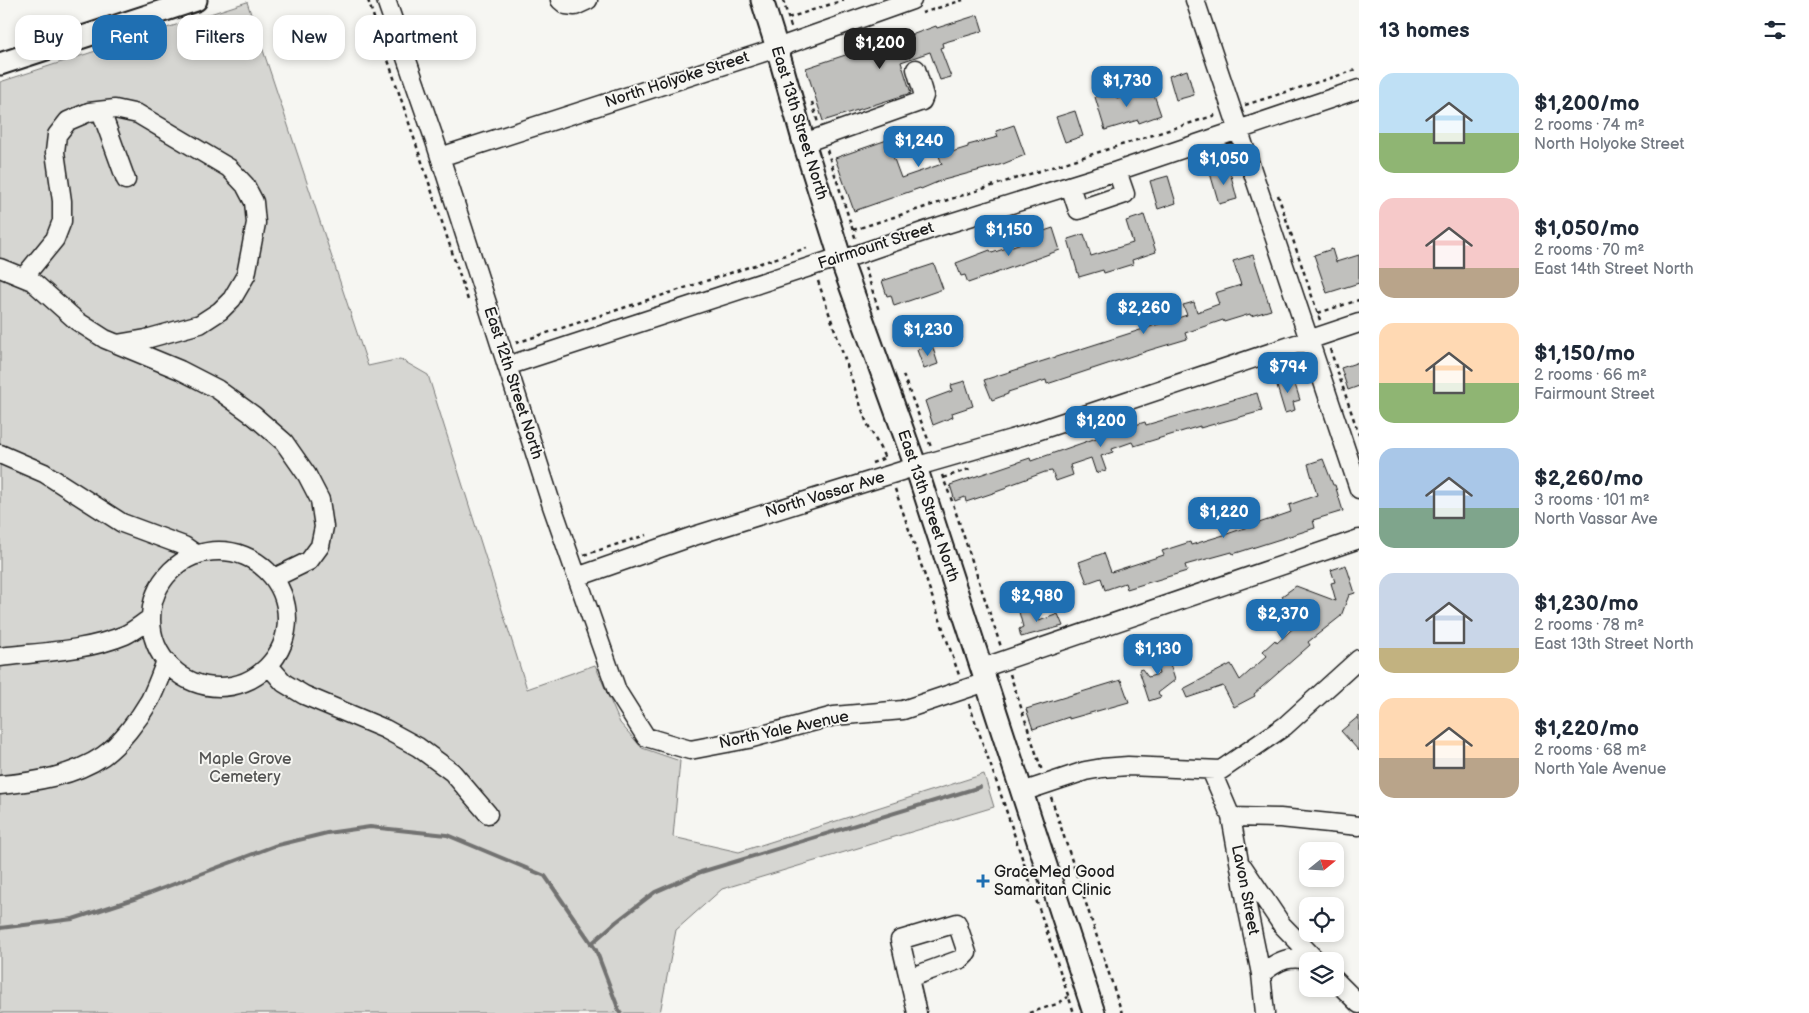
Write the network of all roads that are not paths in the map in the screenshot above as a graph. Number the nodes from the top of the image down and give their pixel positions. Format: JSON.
{"nodes":[{"id":1,"x":196,"y":0,"type":"edge"},
{"id":2,"x":386,"y":0,"type":"edge"},
{"id":3,"x":560,"y":0,"type":"edge"},
{"id":4,"x":588,"y":0,"type":"edge"},
{"id":5,"x":762,"y":0,"type":"edge"},
{"id":6,"x":912,"y":0,"type":"edge"},
{"id":7,"x":1195,"y":0,"type":"edge"},
{"id":8,"x":786,"y":44,"type":"junction"},
{"id":9,"x":0,"y":64,"type":"edge"},
{"id":10,"x":916,"y":69,"type":"dead end"},
{"id":11,"x":1359,"y":89,"type":"edge"},
{"id":12,"x":102,"y":111,"type":"junction"},
{"id":13,"x":1247,"y":127,"type":"junction"},
{"id":14,"x":813,"y":139,"type":"junction"},
{"id":15,"x":440,"y":157,"type":"junction"},
{"id":16,"x":1117,"y":171,"type":"junction"},
{"id":17,"x":126,"y":180,"type":"dead end"},
{"id":18,"x":1070,"y":186,"type":"junction"},
{"id":19,"x":850,"y":255,"type":"junction"},
{"id":20,"x":0,"y":268,"type":"edge"},
{"id":21,"x":24,"y":277,"type":"junction"},
{"id":22,"x":1359,"y":322,"type":"edge"},
{"id":23,"x":1317,"y":337,"type":"junction"},
{"id":24,"x":117,"y":344,"type":"junction"},
{"id":25,"x":507,"y":366,"type":"junction"},
{"id":26,"x":0,"y":454,"type":"edge"},
{"id":27,"x":916,"y":467,"type":"junction"},
{"id":28,"x":1359,"y":488,"type":"edge"},
{"id":29,"x":1359,"y":539,"type":"edge"},
{"id":30,"x":197,"y":555,"type":"junction"},
{"id":31,"x":577,"y":576,"type":"junction"},
{"id":32,"x":274,"y":578,"type":"junction"},
{"id":33,"x":151,"y":618,"type":"junction"},
{"id":34,"x":110,"y":640,"type":"junction"},
{"id":35,"x":156,"y":646,"type":"junction"},
{"id":36,"x":0,"y":657,"type":"edge"},
{"id":37,"x":1359,"y":660,"type":"edge"},
{"id":38,"x":166,"y":661,"type":"junction"},
{"id":39,"x":269,"y":666,"type":"junction"},
{"id":40,"x":984,"y":675,"type":"junction"},
{"id":41,"x":669,"y":744,"type":"joint"},
{"id":42,"x":1212,"y":770,"type":"junction"},
{"id":43,"x":0,"y":785,"type":"edge"},
{"id":44,"x":1022,"y":792,"type":"junction"},
{"id":45,"x":488,"y":814,"type":"dead end"},
{"id":46,"x":1231,"y":817,"type":"junction"},
{"id":47,"x":1359,"y":826,"type":"edge"},
{"id":48,"x":1239,"y":860,"type":"junction"},
{"id":49,"x":1308,"y":952,"type":"edge"},
{"id":50,"x":1299,"y":959,"type":"edge"},
{"id":51,"x":1262,"y":974,"type":"junction"},
{"id":52,"x":909,"y":978,"type":"dead end"},
{"id":53,"x":1344,"y":989,"type":"edge"},
{"id":54,"x":1359,"y":1004,"type":"edge"},
{"id":55,"x":1086,"y":1012,"type":"edge"},
{"id":56,"x":917,"y":1013,"type":"edge"},
{"id":57,"x":1266,"y":1013,"type":"edge"}],
"edges":[{"from":1,"to":9,"type":"main road"},
{"from":2,"to":15,"type":"street","name":"East 12th Street North"},
{"from":3,"to":4,"type":"street"},
{"from":5,"to":8,"type":"main road","name":"East 13th Street North"},
{"from":6,"to":8,"type":"street","name":"North Holyoke Street"},
{"from":7,"to":13,"type":"street"},
{"from":8,"to":14,"type":"main road","name":"East 13th Street North"},
{"from":8,"to":15,"type":"street","name":"North Holyoke Street"},
{"from":10,"to":14,"type":"street"},
{"from":11,"to":13,"type":"street","name":"Fairmount Street"},
{"from":12,"to":17,"type":"street"},
{"from":12,"to":21,"type":"street"},
{"from":12,"to":24,"type":"street"},
{"from":13,"to":16,"type":"street","name":"Fairmount Street"},
{"from":13,"to":23,"type":"street"},
{"from":14,"to":19,"type":"main road","name":"East 13th Street North"},
{"from":15,"to":25,"type":"street","name":"East 12th Street North"},
{"from":16,"to":18,"type":"street","name":"Fairmount Street"},
{"from":16,"to":18,"type":"street"},
{"from":18,"to":19,"type":"street","name":"Fairmount Street"},
{"from":19,"to":25,"type":"street","name":"Fairmount Street"},
{"from":19,"to":27,"type":"main road","name":"East 13th Street North"},
{"from":20,"to":21,"type":"street"},
{"from":21,"to":24,"type":"street"},
{"from":22,"to":23,"type":"street","name":"North Vassar Ave"},
{"from":23,"to":27,"type":"street","name":"North Vassar Ave"},
{"from":23,"to":28,"type":"street"},
{"from":24,"to":32,"type":"street"},
{"from":25,"to":31,"type":"street","name":"East 12th Street North"},
{"from":26,"to":30,"type":"street"},
{"from":27,"to":31,"type":"street","name":"North Vassar Ave"},
{"from":27,"to":40,"type":"main road","name":"East 13th Street North"},
{"from":29,"to":40,"type":"street","name":"North Yale Avenue"},
{"from":30,"to":32,"type":"street"},
{"from":30,"to":33,"type":"street"},
{"from":31,"to":41,"type":"street","name":"East 12th Street North"},
{"from":32,"to":39,"type":"street"},
{"from":33,"to":34,"type":"street"},
{"from":33,"to":35,"type":"street"},
{"from":34,"to":35,"type":"street"},
{"from":34,"to":36,"type":"street"},
{"from":35,"to":38,"type":"street"},
{"from":37,"to":42,"type":"street"},
{"from":38,"to":39,"type":"street"},
{"from":38,"to":43,"type":"street"},
{"from":39,"to":45,"type":"street"},
{"from":40,"to":41,"type":"street","name":"North Yale Avenue"},
{"from":40,"to":44,"type":"main road","name":"East 13th Street North"},
{"from":42,"to":44,"type":"street"},
{"from":42,"to":46,"type":"street","name":"Lavon Street"},
{"from":44,"to":55,"type":"main road","name":"East 13th Street North"},
{"from":46,"to":47,"type":"street"},
{"from":46,"to":48,"type":"street","name":"Lavon Street"},
{"from":48,"to":49,"type":"street"},
{"from":48,"to":51,"type":"street","name":"Lavon Street"},
{"from":50,"to":51,"type":"street"},
{"from":51,"to":57,"type":"street","name":"Lavon Street"},
{"from":52,"to":56,"type":"street"},
{"from":53,"to":54,"type":"street"}]}
